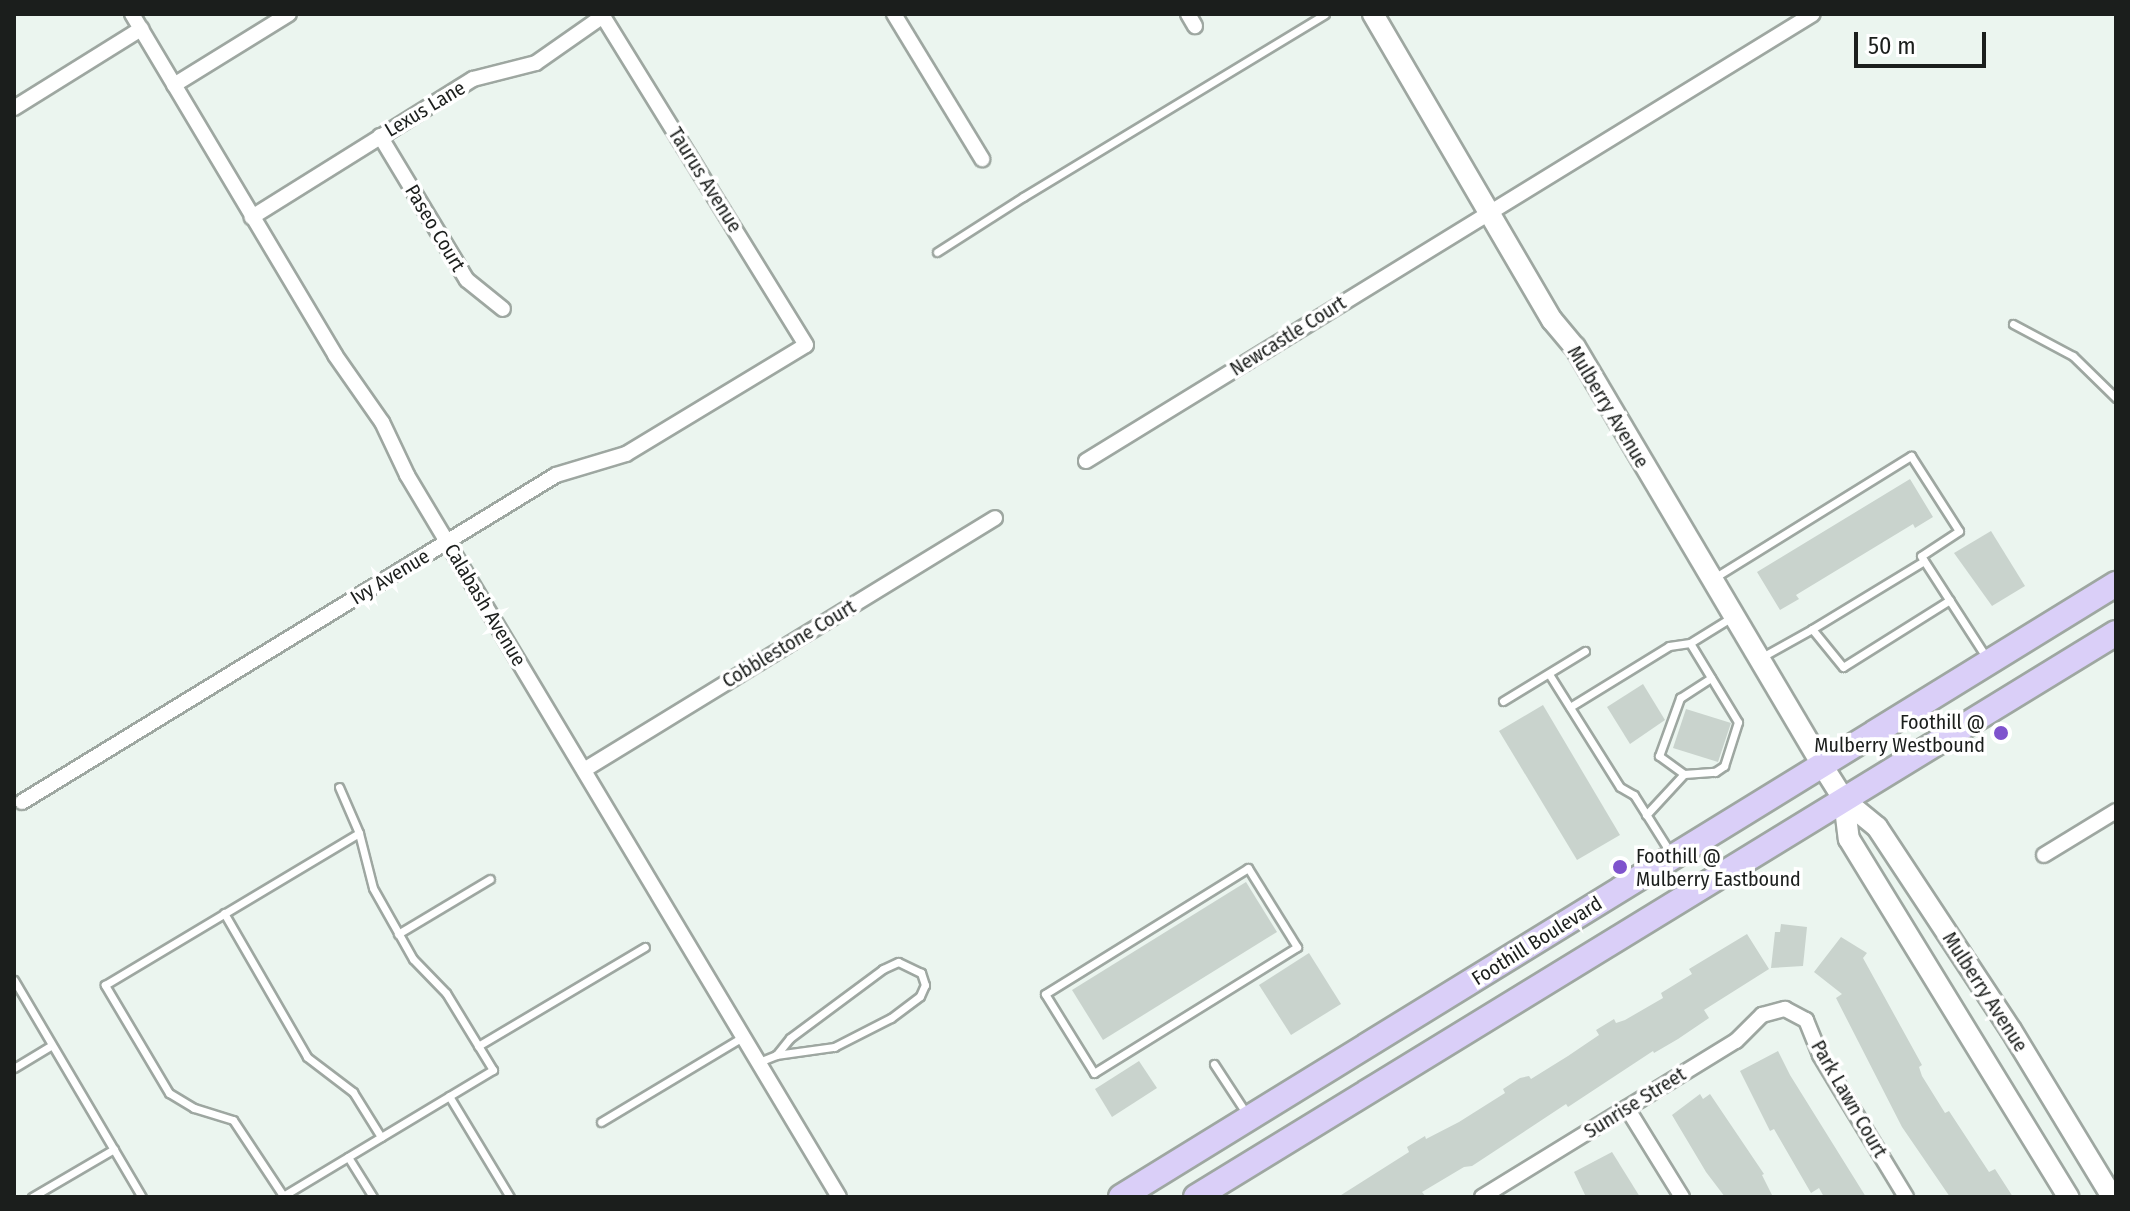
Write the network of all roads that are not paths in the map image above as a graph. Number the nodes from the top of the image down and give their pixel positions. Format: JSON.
{"nodes":[{"id":1,"x":132,"y":14,"type":"edge"},
{"id":2,"x":289,"y":14,"type":"edge"},
{"id":3,"x":894,"y":14,"type":"edge"},
{"id":4,"x":1325,"y":14,"type":"edge"},
{"id":5,"x":1373,"y":14,"type":"edge"},
{"id":6,"x":1813,"y":14,"type":"edge"},
{"id":7,"x":603,"y":16,"type":"joint"},
{"id":8,"x":141,"y":29,"type":"junction"},
{"id":9,"x":174,"y":85,"type":"junction"},
{"id":10,"x":14,"y":108,"type":"edge"},
{"id":11,"x":380,"y":136,"type":"junction"},
{"id":12,"x":982,"y":159,"type":"dead end"},
{"id":13,"x":1491,"y":211,"type":"junction"},
{"id":14,"x":252,"y":217,"type":"junction"},
{"id":15,"x":937,"y":252,"type":"dead end"},
{"id":16,"x":503,"y":309,"type":"dead end"},
{"id":17,"x":2013,"y":324,"type":"dead end"},
{"id":18,"x":806,"y":345,"type":"joint"},
{"id":19,"x":2116,"y":398,"type":"edge"},
{"id":20,"x":1086,"y":461,"type":"dead end"},
{"id":21,"x":995,"y":518,"type":"dead end"},
{"id":22,"x":447,"y":542,"type":"junction"},
{"id":23,"x":1924,"y":561,"type":"junction"},
{"id":24,"x":1710,"y":580,"type":"junction"},
{"id":25,"x":2116,"y":584,"type":"edge"},
{"id":26,"x":1950,"y":600,"type":"junction"},
{"id":27,"x":1732,"y":617,"type":"junction"},
{"id":28,"x":1812,"y":629,"type":"junction"},
{"id":29,"x":2116,"y":633,"type":"edge"},
{"id":30,"x":1690,"y":643,"type":"junction"},
{"id":31,"x":1585,"y":651,"type":"dead end"},
{"id":32,"x":1758,"y":659,"type":"junction"},
{"id":33,"x":1990,"y":662,"type":"junction"},
{"id":34,"x":1549,"y":674,"type":"junction"},
{"id":35,"x":1711,"y":678,"type":"junction"},
{"id":36,"x":1503,"y":701,"type":"dead end"},
{"id":37,"x":1570,"y":707,"type":"junction"},
{"id":38,"x":1822,"y":765,"type":"junction"},
{"id":39,"x":584,"y":770,"type":"junction"},
{"id":40,"x":1684,"y":774,"type":"junction"},
{"id":41,"x":339,"y":787,"type":"dead end"},
{"id":42,"x":1844,"y":800,"type":"junction"},
{"id":43,"x":22,"y":802,"type":"dead end"},
{"id":44,"x":2116,"y":811,"type":"edge"},
{"id":45,"x":1646,"y":815,"type":"junction"},
{"id":46,"x":359,"y":833,"type":"junction"},
{"id":47,"x":2044,"y":855,"type":"dead end"},
{"id":48,"x":1673,"y":857,"type":"junction"},
{"id":49,"x":490,"y":879,"type":"dead end"},
{"id":50,"x":224,"y":913,"type":"junction"},
{"id":51,"x":398,"y":934,"type":"junction"},
{"id":52,"x":645,"y":947,"type":"dead end"},
{"id":53,"x":14,"y":980,"type":"edge"},
{"id":54,"x":1231,"y":988,"type":"joint"},
{"id":55,"x":1785,"y":1009,"type":"joint"},
{"id":56,"x":744,"y":1036,"type":"junction"},
{"id":57,"x":52,"y":1045,"type":"junction"},
{"id":58,"x":478,"y":1046,"type":"junction"},
{"id":59,"x":776,"y":1055,"type":"junction"},
{"id":60,"x":759,"y":1062,"type":"junction"},
{"id":61,"x":1214,"y":1064,"type":"dead end"},
{"id":62,"x":14,"y":1068,"type":"edge"},
{"id":63,"x":449,"y":1096,"type":"junction"},
{"id":64,"x":1627,"y":1108,"type":"junction"},
{"id":65,"x":1249,"y":1118,"type":"junction"},
{"id":66,"x":601,"y":1122,"type":"dead end"},
{"id":67,"x":381,"y":1137,"type":"junction"},
{"id":68,"x":114,"y":1149,"type":"junction"},
{"id":69,"x":348,"y":1157,"type":"junction"},
{"id":70,"x":283,"y":1196,"type":"edge"},
{"id":71,"x":32,"y":1197,"type":"edge"},
{"id":72,"x":142,"y":1197,"type":"edge"},
{"id":73,"x":373,"y":1197,"type":"edge"},
{"id":74,"x":510,"y":1197,"type":"edge"},
{"id":75,"x":839,"y":1197,"type":"edge"},
{"id":76,"x":1121,"y":1197,"type":"edge"},
{"id":77,"x":1196,"y":1197,"type":"edge"},
{"id":78,"x":1482,"y":1197,"type":"edge"},
{"id":79,"x":1682,"y":1197,"type":"edge"},
{"id":80,"x":1906,"y":1197,"type":"edge"},
{"id":81,"x":2068,"y":1197,"type":"edge"},
{"id":82,"x":2112,"y":1197,"type":"edge"}],
"edges":[{"from":1,"to":8,"type":"street","name":"Calabash Avenue"},
{"from":2,"to":9,"type":"street"},
{"from":3,"to":12,"type":"street"},
{"from":4,"to":15,"type":"lane"},
{"from":5,"to":13,"type":"street","name":"Mulberry Avenue"},
{"from":6,"to":13,"type":"street","name":"Newcastle Court"},
{"from":7,"to":11,"type":"street","name":"Lexus Lane"},
{"from":7,"to":18,"type":"street","name":"Taurus Avenue"},
{"from":8,"to":9,"type":"street","name":"Calabash Avenue"},
{"from":8,"to":10,"type":"street"},
{"from":9,"to":14,"type":"street","name":"Calabash Avenue"},
{"from":11,"to":14,"type":"street","name":"Lexus Lane"},
{"from":11,"to":16,"type":"street","name":"Paseo Court"},
{"from":13,"to":20,"type":"street","name":"Newcastle Court"},
{"from":13,"to":24,"type":"street","name":"Mulberry Avenue"},
{"from":14,"to":22,"type":"street","name":"Calabash Avenue"},
{"from":17,"to":19,"type":"lane"},
{"from":18,"to":22,"type":"street","name":"Ivy Avenue"},
{"from":21,"to":39,"type":"street","name":"Cobblestone Court"},
{"from":22,"to":39,"type":"street","name":"Calabash Avenue"},
{"from":22,"to":43,"type":"street","name":"Ivy Avenue"},
{"from":23,"to":24,"type":"lane"},
{"from":23,"to":26,"type":"lane"},
{"from":23,"to":28,"type":"lane"},
{"from":24,"to":27,"type":"street","name":"Mulberry Avenue"},
{"from":25,"to":33,"type":"main road","name":"Foothill Boulevard"},
{"from":26,"to":28,"type":"lane"},
{"from":26,"to":33,"type":"lane"},
{"from":27,"to":30,"type":"lane"},
{"from":27,"to":32,"type":"street","name":"Mulberry Avenue"},
{"from":28,"to":32,"type":"lane"},
{"from":29,"to":42,"type":"main road","name":"Foothill Boulevard"},
{"from":30,"to":35,"type":"lane"},
{"from":30,"to":37,"type":"lane"},
{"from":31,"to":34,"type":"lane"},
{"from":32,"to":38,"type":"street","name":"Mulberry Avenue"},
{"from":33,"to":38,"type":"main road","name":"Foothill Boulevard"},
{"from":34,"to":36,"type":"lane"},
{"from":34,"to":37,"type":"lane"},
{"from":35,"to":40,"type":"lane"},
{"from":35,"to":40,"type":"lane"},
{"from":37,"to":45,"type":"lane"},
{"from":38,"to":42,"type":"street","name":"Mulberry Avenue"},
{"from":38,"to":48,"type":"main road","name":"Foothill Boulevard"},
{"from":39,"to":56,"type":"street","name":"Calabash Avenue"},
{"from":40,"to":45,"type":"lane"},
{"from":41,"to":46,"type":"lane"},
{"from":42,"to":77,"type":"main road","name":"Foothill Boulevard"},
{"from":42,"to":81,"type":"street","name":"Mulberry Avenue"},
{"from":42,"to":82,"type":"street","name":"Mulberry Avenue"},
{"from":44,"to":47,"type":"street"},
{"from":45,"to":48,"type":"lane"},
{"from":46,"to":50,"type":"lane"},
{"from":46,"to":51,"type":"lane"},
{"from":48,"to":65,"type":"main road","name":"Foothill Boulevard"},
{"from":49,"to":51,"type":"lane"},
{"from":50,"to":67,"type":"lane"},
{"from":50,"to":70,"type":"lane"},
{"from":51,"to":58,"type":"lane"},
{"from":52,"to":58,"type":"lane"},
{"from":53,"to":57,"type":"lane"},
{"from":54,"to":54,"type":"lane"},
{"from":55,"to":64,"type":"street","name":"Sunrise Street"},
{"from":55,"to":80,"type":"street","name":"Park Lawn Court"},
{"from":56,"to":60,"type":"street","name":"Calabash Avenue"},
{"from":56,"to":66,"type":"lane"},
{"from":57,"to":62,"type":"lane"},
{"from":57,"to":68,"type":"lane"},
{"from":58,"to":63,"type":"lane"},
{"from":59,"to":59,"type":"lane"},
{"from":59,"to":60,"type":"lane"},
{"from":60,"to":75,"type":"street","name":"Calabash Avenue"},
{"from":61,"to":65,"type":"lane"},
{"from":63,"to":67,"type":"lane"},
{"from":63,"to":74,"type":"lane"},
{"from":64,"to":78,"type":"street","name":"Sunrise Street"},
{"from":64,"to":79,"type":"street"},
{"from":65,"to":76,"type":"main road","name":"Foothill Boulevard"},
{"from":67,"to":69,"type":"lane"},
{"from":68,"to":71,"type":"lane"},
{"from":68,"to":72,"type":"lane"},
{"from":69,"to":70,"type":"lane"},
{"from":69,"to":73,"type":"lane"}]}
